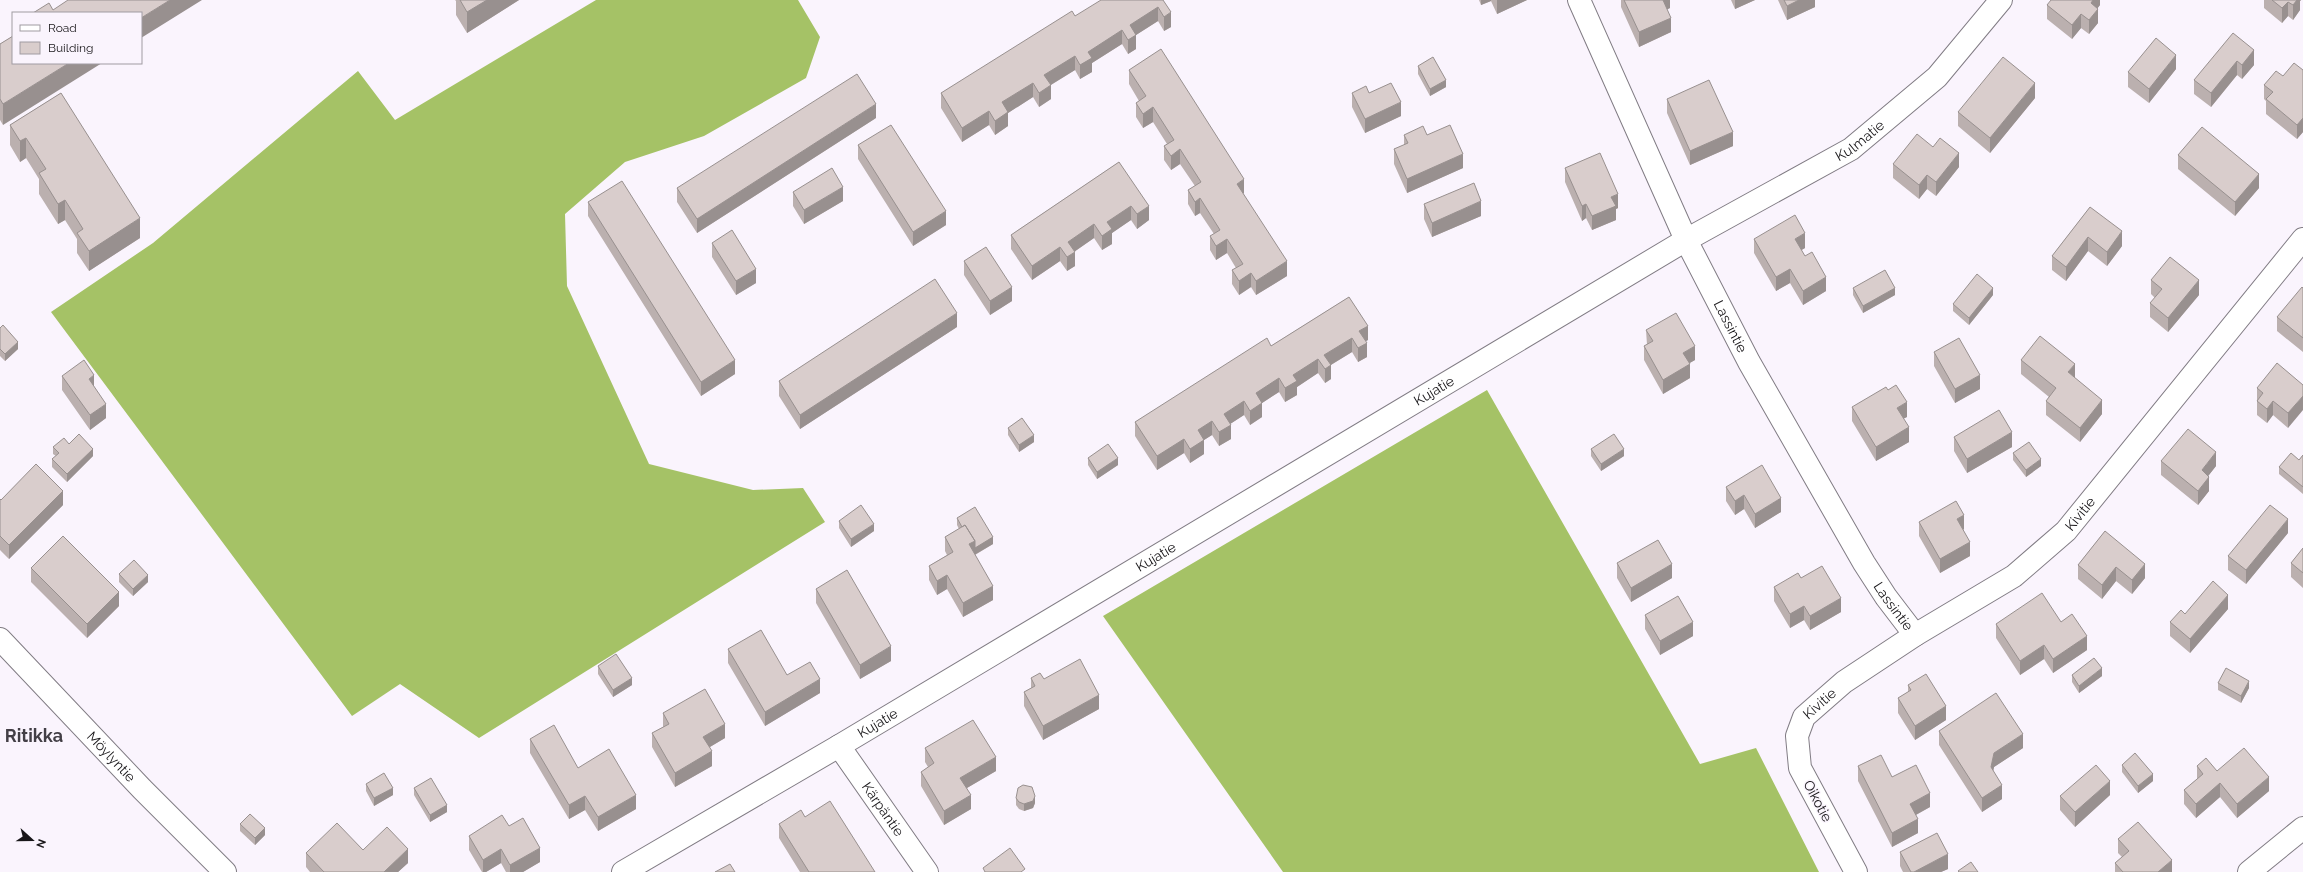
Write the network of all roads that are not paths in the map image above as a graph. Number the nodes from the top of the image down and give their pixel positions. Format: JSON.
{"nodes":[{"id":1,"x":1579,"y":0,"type":"edge"},
{"id":2,"x":2001,"y":0,"type":"edge"},
{"id":3,"x":2303,"y":239,"type":"edge"},
{"id":4,"x":1686,"y":240,"type":"junction"},
{"id":5,"x":1915,"y":635,"type":"junction"},
{"id":6,"x":0,"y":639,"type":"edge"},
{"id":7,"x":1800,"y":726,"type":"joint"},
{"id":8,"x":839,"y":746,"type":"junction"},
{"id":9,"x":2303,"y":828,"type":"edge"},
{"id":10,"x":225,"y":872,"type":"edge"},
{"id":11,"x":623,"y":872,"type":"edge"},
{"id":12,"x":927,"y":872,"type":"edge"},
{"id":13,"x":1856,"y":872,"type":"edge"},
{"id":14,"x":2249,"y":872,"type":"edge"}],
"edges":[{"from":1,"to":4,"type":"street","name":"Lassintie"},
{"from":2,"to":4,"type":"street","name":"Kulmatie"},
{"from":3,"to":5,"type":"street","name":"Kivitie"},
{"from":4,"to":5,"type":"street","name":"Lassintie"},
{"from":4,"to":8,"type":"street","name":"Kujatie"},
{"from":5,"to":7,"type":"street","name":"Kivitie"},
{"from":6,"to":10,"type":"street","name":"Möylyntie"},
{"from":7,"to":13,"type":"street","name":"Oikotie"},
{"from":8,"to":11,"type":"street","name":"Kujatie"},
{"from":8,"to":12,"type":"street","name":"Kärpäntie"},
{"from":9,"to":14,"type":"street"}]}
